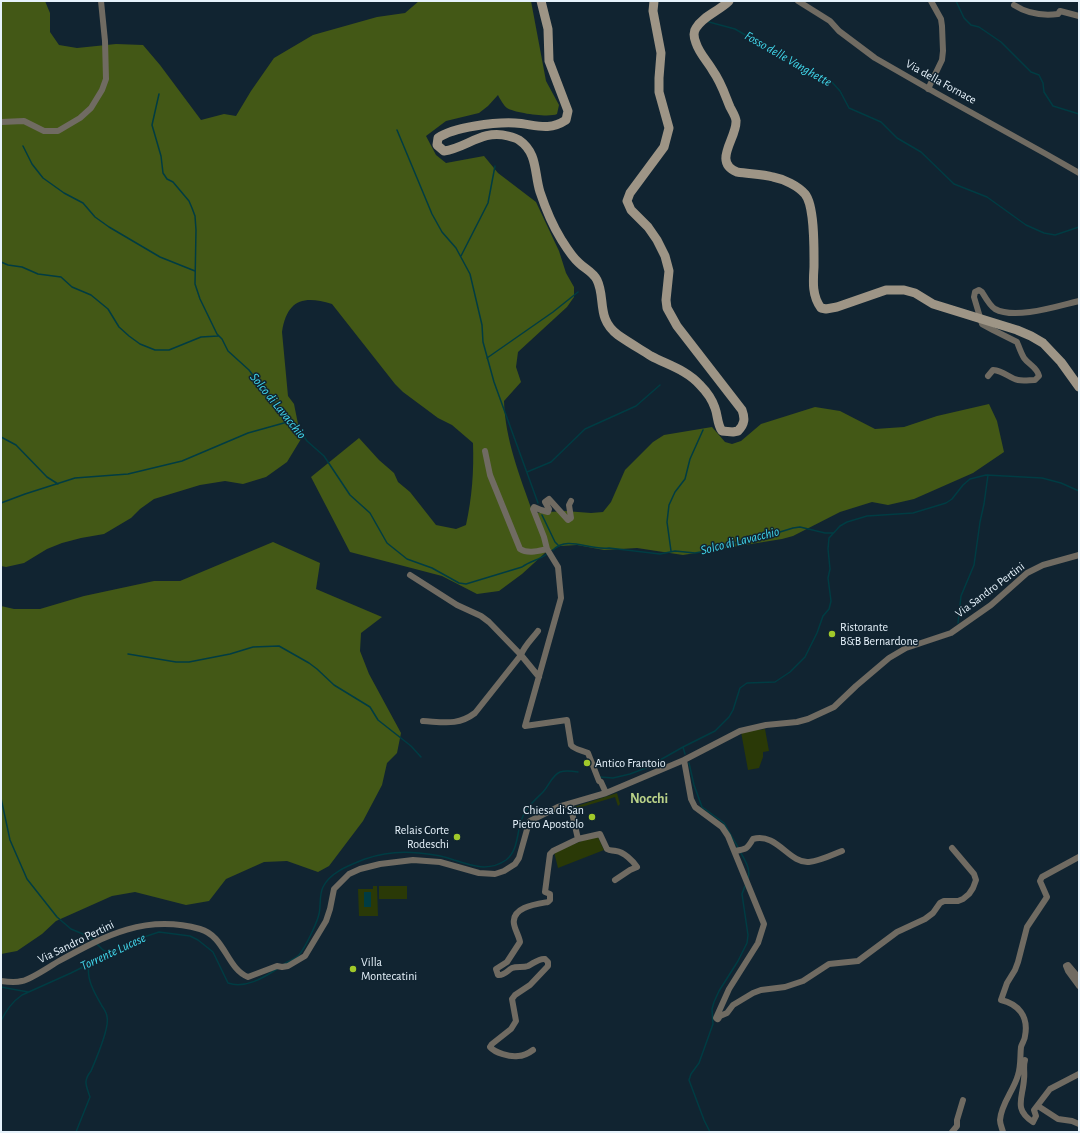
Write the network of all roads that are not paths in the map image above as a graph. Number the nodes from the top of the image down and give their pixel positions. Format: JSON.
{"nodes":[{"id":1,"x":101,"y":1,"type":"edge"},
{"id":2,"x":541,"y":1,"type":"edge"},
{"id":3,"x":654,"y":1,"type":"edge"},
{"id":4,"x":729,"y":1,"type":"edge"},
{"id":5,"x":798,"y":1,"type":"edge"},
{"id":6,"x":931,"y":1,"type":"edge"},
{"id":7,"x":1014,"y":5,"type":"dead end"},
{"id":8,"x":1079,"y":16,"type":"edge"},
{"id":9,"x":928,"y":89,"type":"junction"},
{"id":10,"x":1,"y":122,"type":"edge"},
{"id":11,"x":1079,"y":173,"type":"edge"},
{"id":12,"x":1079,"y":301,"type":"edge"},
{"id":13,"x":981,"y":319,"type":"junction"},
{"id":14,"x":988,"y":376,"type":"dead end"},
{"id":15,"x":1079,"y":387,"type":"edge"},
{"id":16,"x":485,"y":451,"type":"dead end"},
{"id":17,"x":571,"y":501,"type":"dead end"},
{"id":18,"x":547,"y":549,"type":"junction"},
{"id":19,"x":1079,"y":555,"type":"edge"},
{"id":20,"x":410,"y":575,"type":"dead end"},
{"id":21,"x":538,"y":631,"type":"dead end"},
{"id":22,"x":521,"y":655,"type":"junction"},
{"id":23,"x":540,"y":677,"type":"junction"},
{"id":24,"x":423,"y":721,"type":"dead end"},
{"id":25,"x":684,"y":760,"type":"junction"},
{"id":26,"x":606,"y":793,"type":"junction"},
{"id":27,"x":570,"y":804,"type":"junction"},
{"id":28,"x":578,"y":839,"type":"junction"},
{"id":29,"x":952,"y":848,"type":"dead end"},
{"id":30,"x":735,"y":851,"type":"junction"},
{"id":31,"x":842,"y":851,"type":"dead end"},
{"id":32,"x":1079,"y":857,"type":"edge"},
{"id":33,"x":615,"y":880,"type":"dead end"},
{"id":34,"x":1079,"y":978,"type":"edge"},
{"id":35,"x":1,"y":981,"type":"edge"},
{"id":36,"x":1079,"y":986,"type":"edge"},
{"id":37,"x":1021,"y":1047,"type":"junction"},
{"id":38,"x":533,"y":1050,"type":"dead end"},
{"id":39,"x":1079,"y":1074,"type":"edge"},
{"id":40,"x":963,"y":1100,"type":"dead end"},
{"id":41,"x":1038,"y":1106,"type":"junction"},
{"id":42,"x":1079,"y":1124,"type":"edge"},
{"id":43,"x":952,"y":1132,"type":"edge"},
{"id":44,"x":1003,"y":1132,"type":"edge"}],
"edges":[{"from":1,"to":10,"type":"street"},
{"from":2,"to":3,"type":"main road"},
{"from":4,"to":13,"type":"main road"},
{"from":5,"to":9,"type":"street","name":"Via della Fornace"},
{"from":6,"to":9,"type":"street"},
{"from":7,"to":8,"type":"street"},
{"from":9,"to":11,"type":"street","name":"Via della Fornace"},
{"from":12,"to":13,"type":"street"},
{"from":13,"to":14,"type":"street"},
{"from":13,"to":15,"type":"main road"},
{"from":16,"to":18,"type":"street"},
{"from":17,"to":18,"type":"street"},
{"from":18,"to":23,"type":"street"},
{"from":19,"to":25,"type":"street","name":"Via Sandro Pertini"},
{"from":20,"to":22,"type":"street"},
{"from":21,"to":22,"type":"street"},
{"from":22,"to":23,"type":"street"},
{"from":22,"to":24,"type":"street"},
{"from":23,"to":26,"type":"street"},
{"from":25,"to":26,"type":"street","name":"Via Sandro Pertini"},
{"from":25,"to":30,"type":"street"},
{"from":26,"to":27,"type":"street","name":"Via Sandro Pertini"},
{"from":27,"to":28,"type":"street"},
{"from":27,"to":35,"type":"street","name":"Via Sandro Pertini"},
{"from":28,"to":33,"type":"street"},
{"from":28,"to":38,"type":"street"},
{"from":29,"to":30,"type":"street"},
{"from":30,"to":31,"type":"street"},
{"from":32,"to":37,"type":"street"},
{"from":34,"to":36,"type":"street"},
{"from":37,"to":41,"type":"street"},
{"from":37,"to":44,"type":"street"},
{"from":39,"to":41,"type":"street"},
{"from":40,"to":43,"type":"street"},
{"from":41,"to":42,"type":"street"}]}
